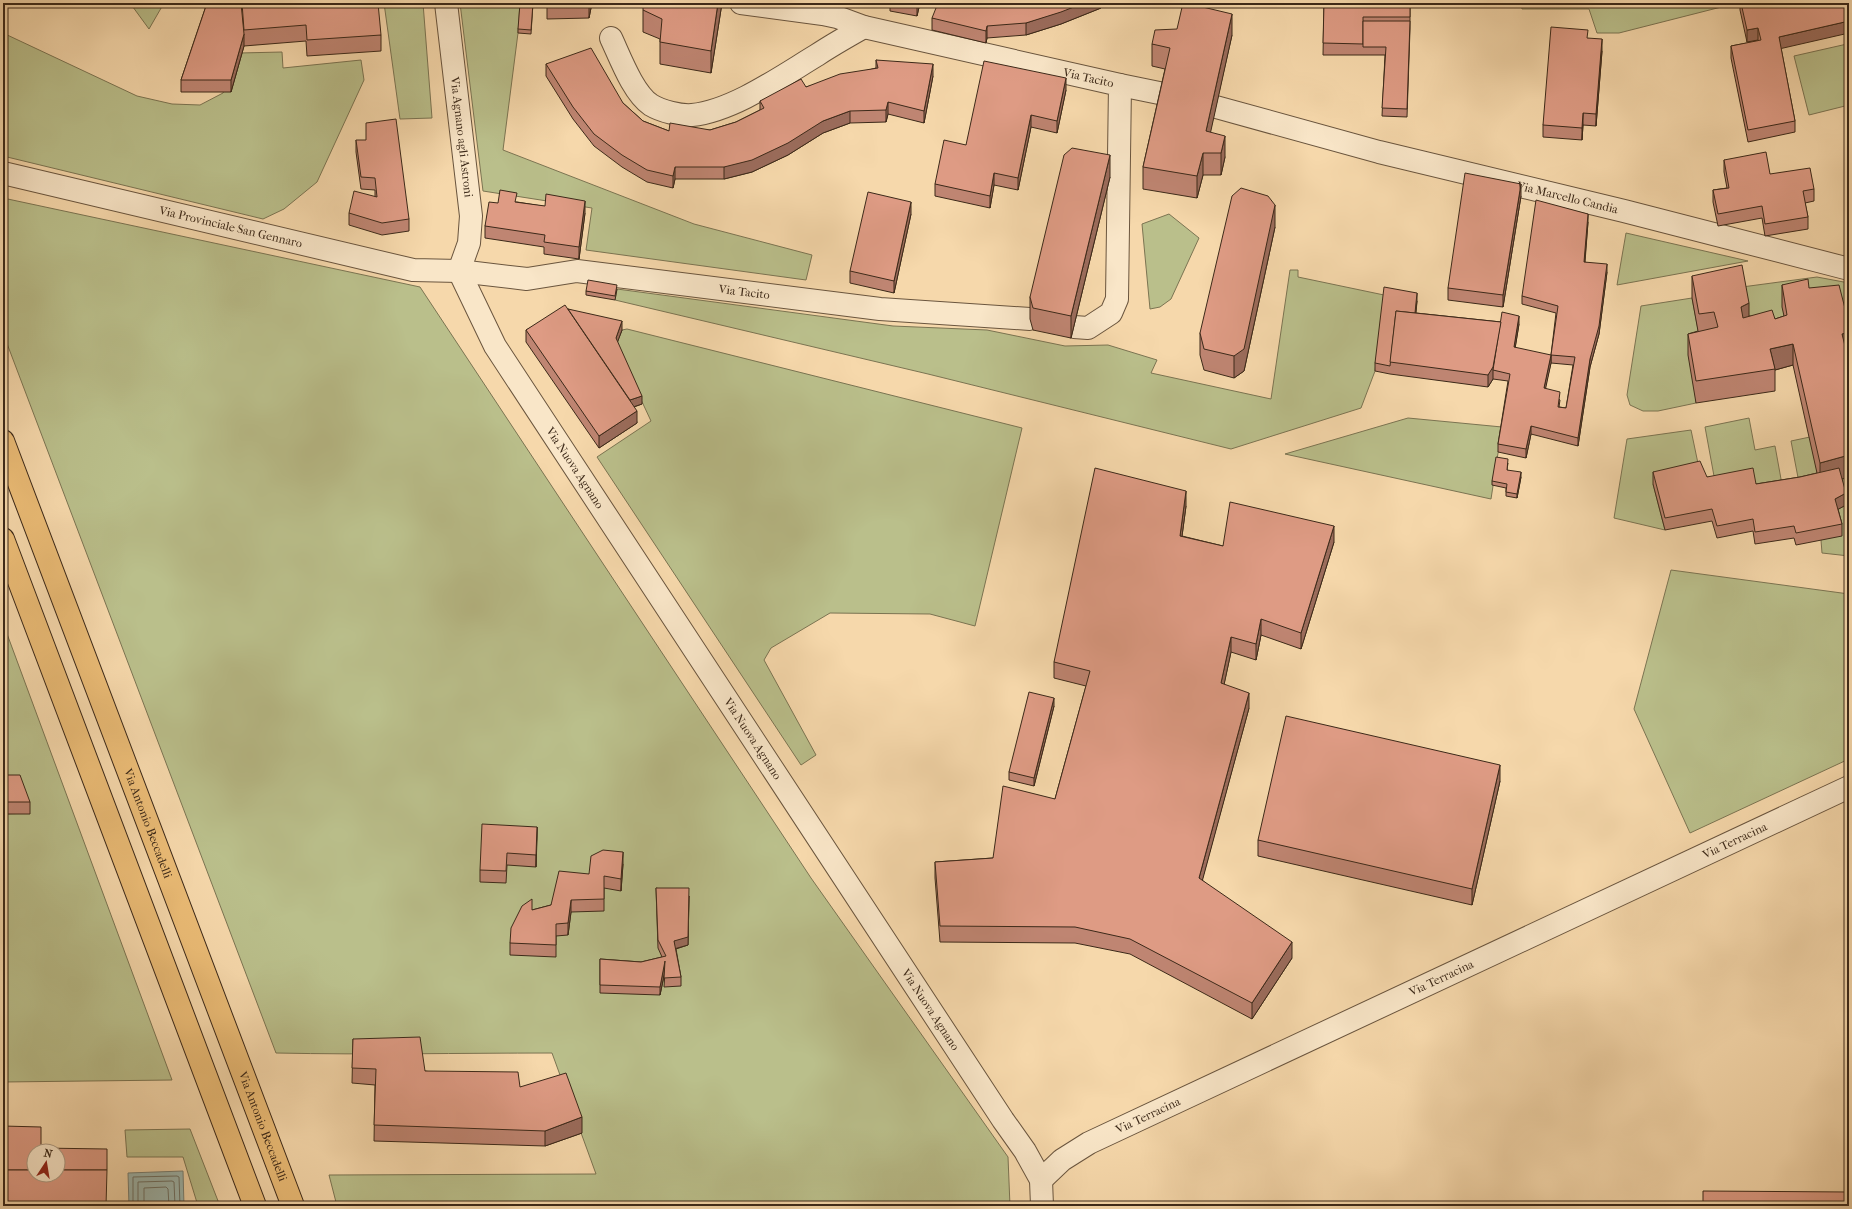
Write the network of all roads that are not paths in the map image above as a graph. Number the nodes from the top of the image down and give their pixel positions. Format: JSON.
{"nodes":[{"id":1,"x":446,"y":3,"type":"edge"},
{"id":2,"x":741,"y":3,"type":"edge"},
{"id":3,"x":864,"y":27,"type":"junction"},
{"id":4,"x":611,"y":38,"type":"dead end"},
{"id":5,"x":1120,"y":86,"type":"junction"},
{"id":6,"x":1164,"y":94,"type":"edge"},
{"id":7,"x":1216,"y":107,"type":"edge"},
{"id":8,"x":3,"y":173,"type":"edge"},
{"id":9,"x":1849,"y":269,"type":"edge"},
{"id":10,"x":459,"y":271,"type":"junction"},
{"id":11,"x":1030,"y":319,"type":"edge"},
{"id":12,"x":1074,"y":327,"type":"edge"},
{"id":13,"x":3,"y":441,"type":"edge"},
{"id":14,"x":3,"y":539,"type":"edge"},
{"id":15,"x":1849,"y":787,"type":"edge"},
{"id":16,"x":1041,"y":1180,"type":"junction"},
{"id":17,"x":255,"y":1206,"type":"edge"},
{"id":18,"x":293,"y":1206,"type":"edge"},
{"id":19,"x":1042,"y":1206,"type":"edge"}],
"edges":[{"from":1,"to":10,"type":"street","name":"Via Agnano agli Astroni"},
{"from":2,"to":3,"type":"street","name":"Via Tacito"},
{"from":3,"to":4,"type":"street"},
{"from":3,"to":5,"type":"street","name":"Via Tacito"},
{"from":5,"to":6,"type":"street"},
{"from":5,"to":12,"type":"street","name":"Via Tacito"},
{"from":7,"to":9,"type":"street","name":"Via Marcello Candia"},
{"from":8,"to":10,"type":"street","name":"Via Provinciale San Gennaro"},
{"from":10,"to":11,"type":"street","name":"Via Tacito"},
{"from":10,"to":16,"type":"street","name":"Via Nuova Agnano"},
{"from":13,"to":18,"type":"main road","name":"Via Antonio Beccadelli"},
{"from":14,"to":17,"type":"main road"},
{"from":15,"to":16,"type":"street","name":"Via Terracina"},
{"from":16,"to":19,"type":"street","name":"Via Nuova Agnano"}]}
